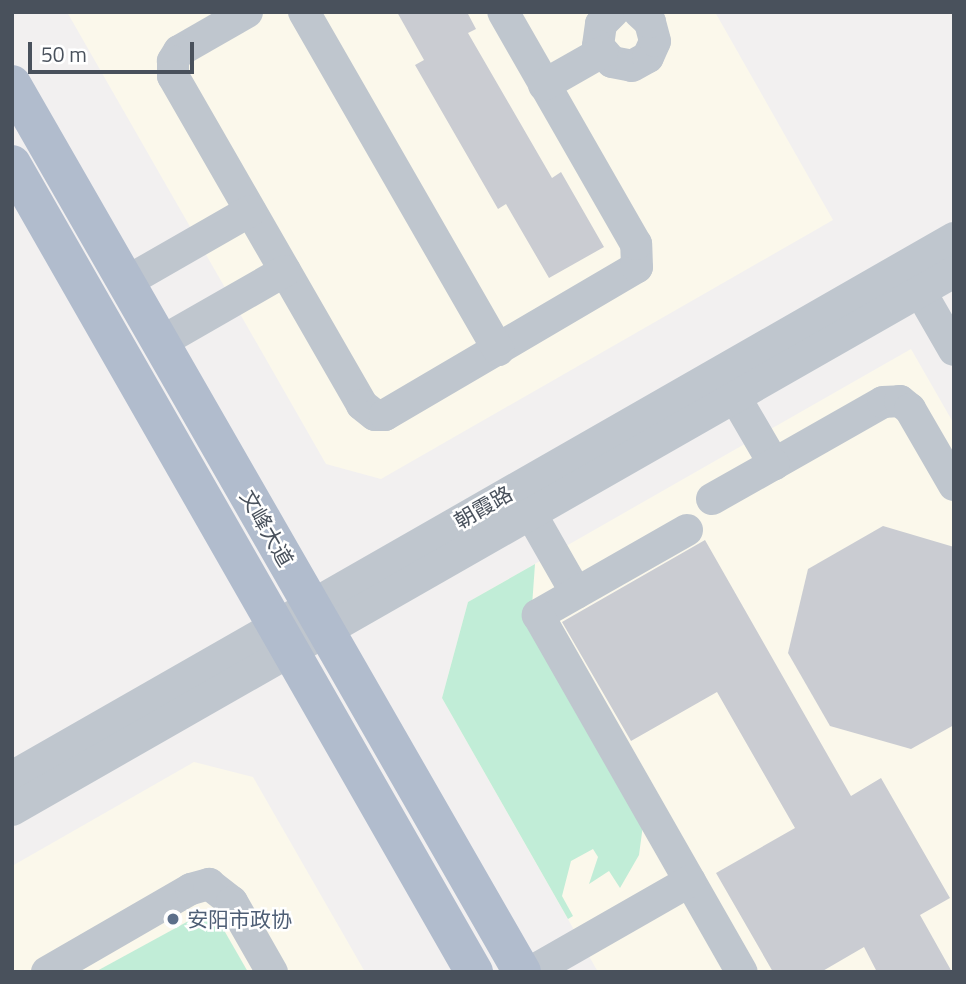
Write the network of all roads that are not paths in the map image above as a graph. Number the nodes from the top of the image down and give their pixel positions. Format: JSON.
{"nodes":[{"id":1,"x":247,"y":12,"type":"edge"},
{"id":2,"x":304,"y":12,"type":"edge"},
{"id":3,"x":503,"y":12,"type":"edge"},
{"id":4,"x":613,"y":12,"type":"edge"},
{"id":5,"x":639,"y":12,"type":"edge"},
{"id":6,"x":602,"y":52,"type":"junction"},
{"id":7,"x":12,"y":83,"type":"edge"},
{"id":8,"x":544,"y":85,"type":"junction"},
{"id":9,"x":12,"y":164,"type":"edge"},
{"id":10,"x":250,"y":211,"type":"junction"},
{"id":11,"x":954,"y":238,"type":"edge"},
{"id":12,"x":285,"y":271,"type":"junction"},
{"id":13,"x":954,"y":272,"type":"edge"},
{"id":14,"x":126,"y":282,"type":"junction"},
{"id":15,"x":920,"y":291,"type":"junction"},
{"id":16,"x":161,"y":342,"type":"junction"},
{"id":17,"x":498,"y":350,"type":"junction"},
{"id":18,"x":954,"y":350,"type":"edge"},
{"id":19,"x":735,"y":397,"type":"junction"},
{"id":20,"x":774,"y":464,"type":"junction"},
{"id":21,"x":954,"y":485,"type":"edge"},
{"id":22,"x":712,"y":499,"type":"dead end"},
{"id":23,"x":531,"y":514,"type":"junction"},
{"id":24,"x":687,"y":530,"type":"dead end"},
{"id":25,"x":576,"y":593,"type":"junction"},
{"id":26,"x":319,"y":618,"type":"junction"},
{"id":27,"x":283,"y":639,"type":"junction"},
{"id":28,"x":12,"y":777,"type":"edge"},
{"id":29,"x":12,"y":810,"type":"edge"},
{"id":30,"x":690,"y":881,"type":"junction"},
{"id":31,"x":469,"y":970,"type":"edge"},
{"id":32,"x":47,"y":972,"type":"edge"},
{"id":33,"x":272,"y":972,"type":"edge"},
{"id":34,"x":522,"y":972,"type":"edge"},
{"id":35,"x":531,"y":972,"type":"edge"},
{"id":36,"x":742,"y":972,"type":"edge"}],
"edges":[{"from":1,"to":10,"type":"street"},
{"from":2,"to":17,"type":"street"},
{"from":3,"to":8,"type":"street"},
{"from":4,"to":6,"type":"street"},
{"from":5,"to":6,"type":"street"},
{"from":6,"to":8,"type":"street"},
{"from":7,"to":14,"type":"main road","name":"文峰大道"},
{"from":8,"to":17,"type":"street"},
{"from":9,"to":27,"type":"main road","name":"文峰大道"},
{"from":10,"to":12,"type":"street"},
{"from":10,"to":14,"type":"street"},
{"from":11,"to":26,"type":"street","name":"朝霞路"},
{"from":12,"to":16,"type":"street"},
{"from":12,"to":17,"type":"street"},
{"from":13,"to":15,"type":"street","name":"朝霞路"},
{"from":14,"to":16,"type":"main road","name":"文峰大道"},
{"from":15,"to":18,"type":"street"},
{"from":15,"to":19,"type":"street","name":"朝霞路"},
{"from":16,"to":26,"type":"main road","name":"文峰大道"},
{"from":19,"to":20,"type":"street"},
{"from":19,"to":23,"type":"street","name":"朝霞路"},
{"from":20,"to":21,"type":"street"},
{"from":20,"to":22,"type":"street"},
{"from":23,"to":25,"type":"street"},
{"from":23,"to":26,"type":"street","name":"朝霞路"},
{"from":24,"to":25,"type":"street"},
{"from":25,"to":30,"type":"street"},
{"from":26,"to":27,"type":"street","name":"朝霞路"},
{"from":26,"to":34,"type":"main road","name":"文峰大道"},
{"from":27,"to":28,"type":"street","name":"朝霞路"},
{"from":27,"to":29,"type":"street","name":"朝霞路"},
{"from":27,"to":31,"type":"main road","name":"文峰大道"},
{"from":30,"to":35,"type":"street"},
{"from":30,"to":36,"type":"street"},
{"from":32,"to":33,"type":"street"}]}
